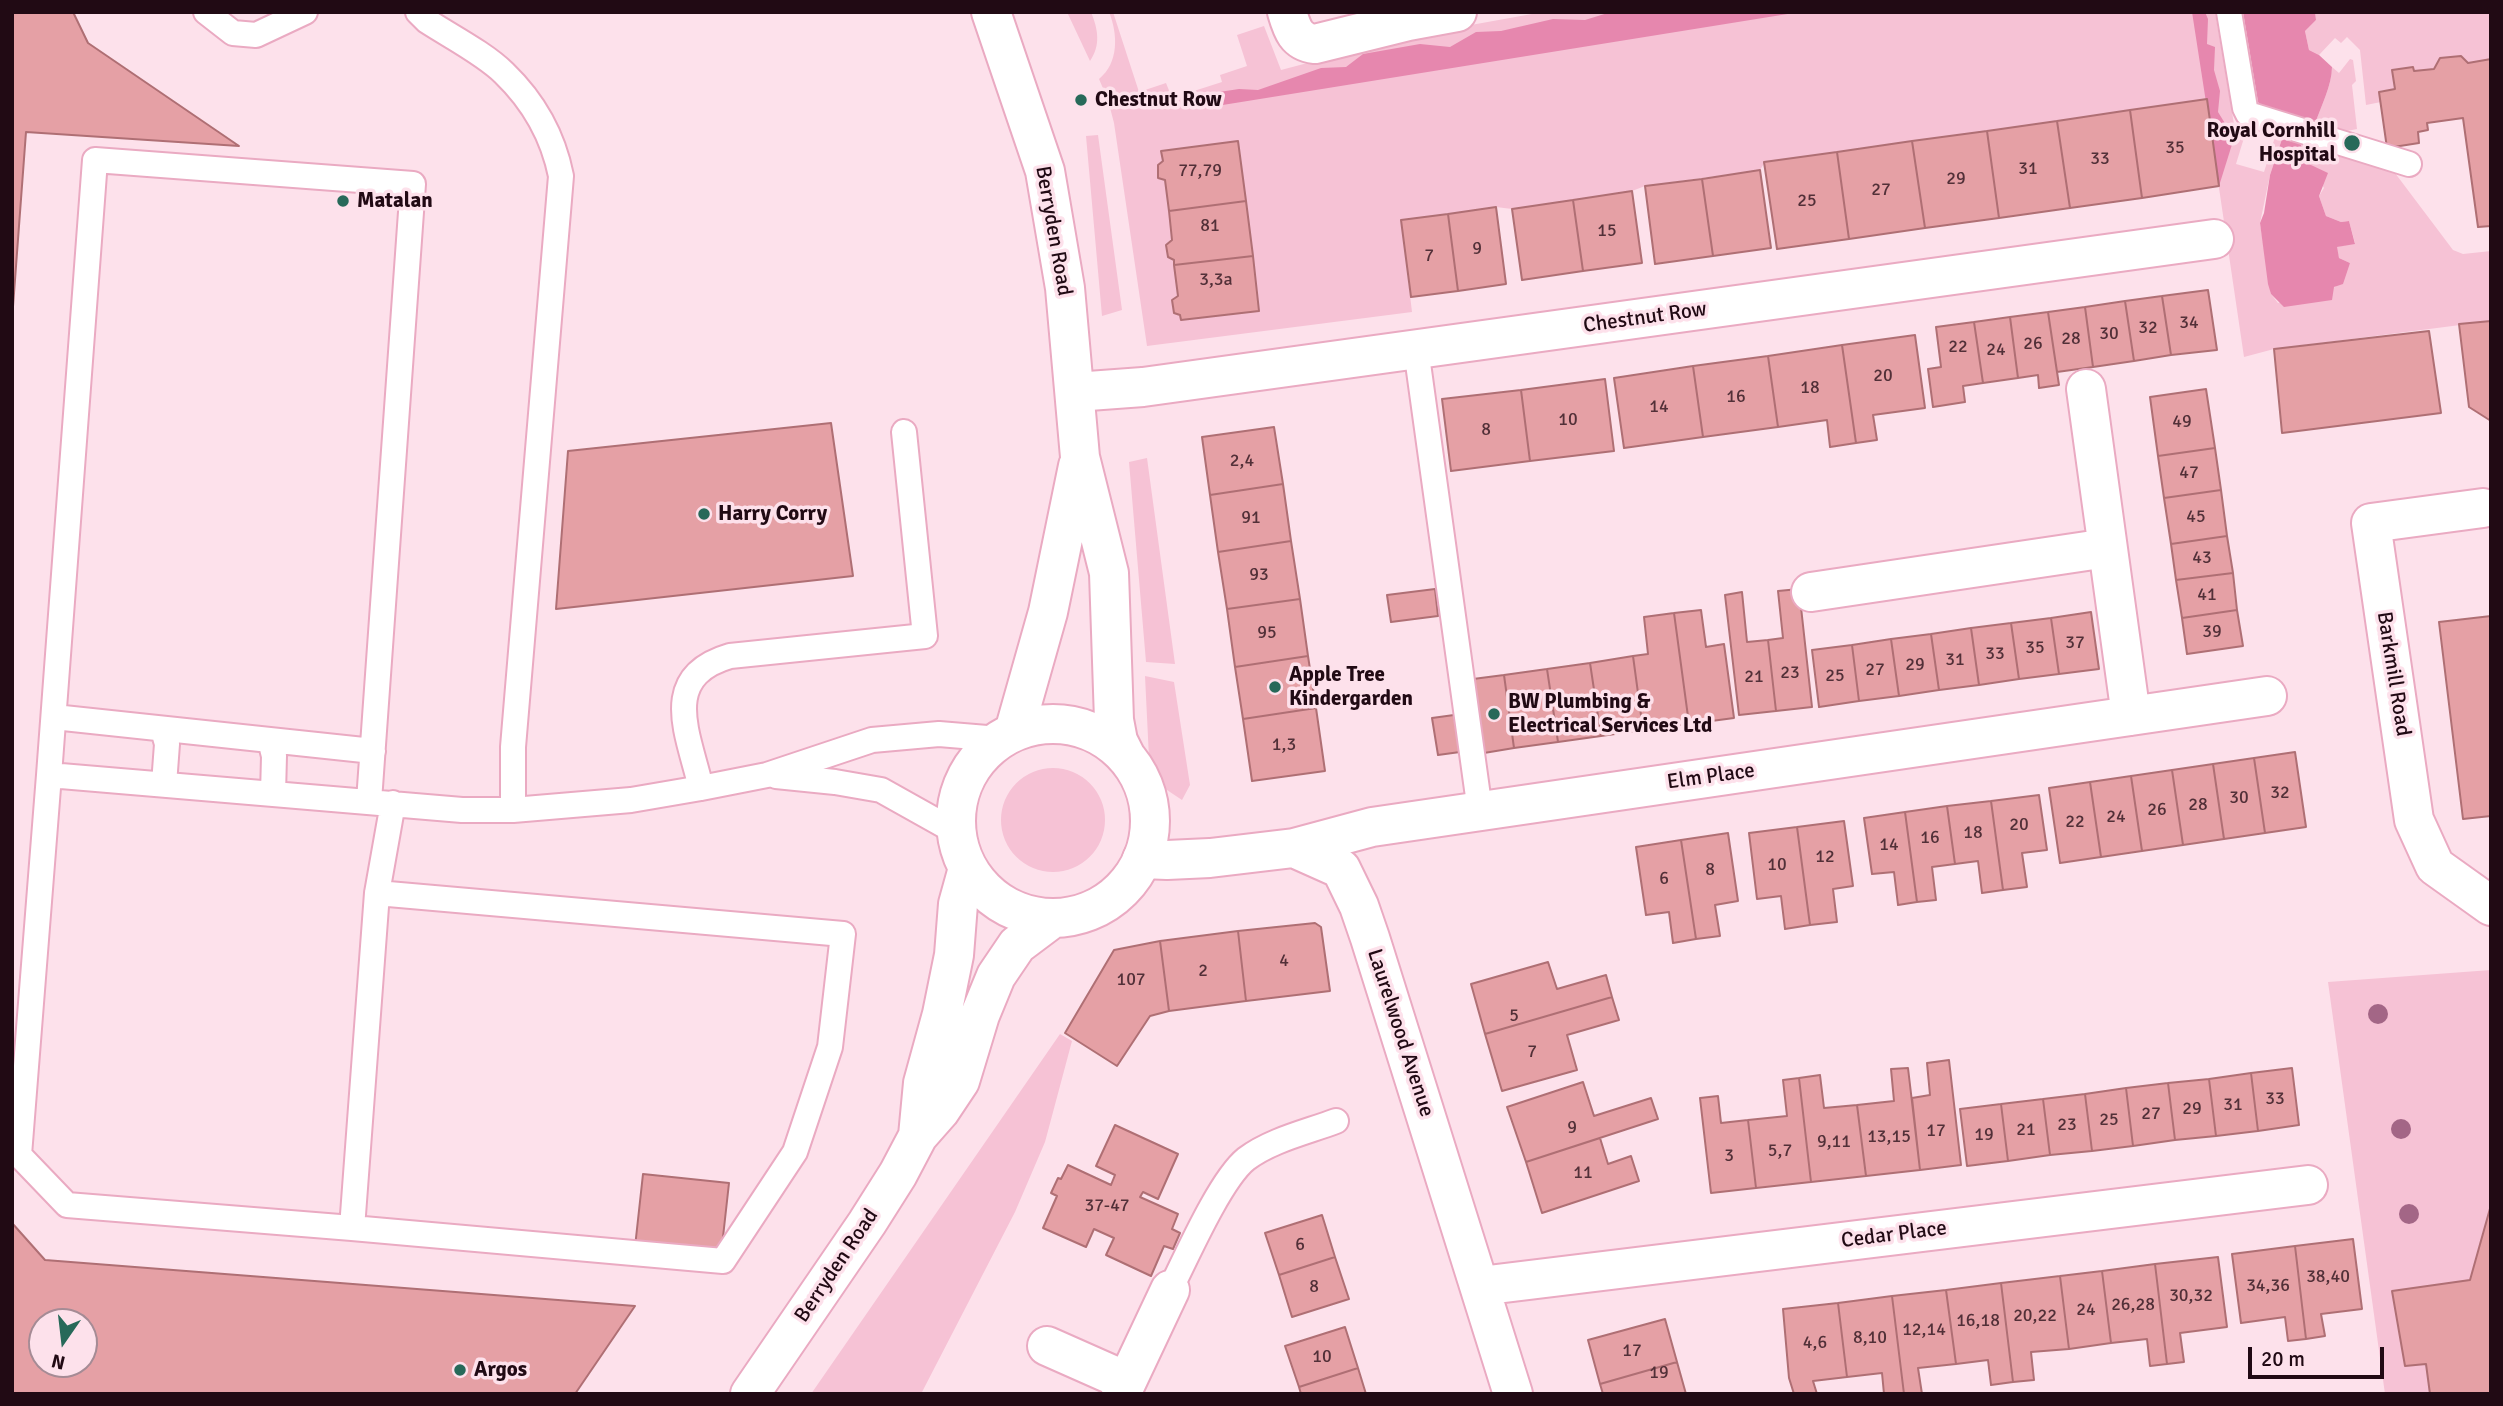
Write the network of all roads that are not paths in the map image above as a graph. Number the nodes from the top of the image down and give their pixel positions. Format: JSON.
{"nodes":[{"id":1,"x":206,"y":12,"type":"edge"},
{"id":2,"x":305,"y":12,"type":"edge"},
{"id":3,"x":418,"y":12,"type":"edge"},
{"id":4,"x":991,"y":12,"type":"edge"},
{"id":5,"x":1287,"y":12,"type":"edge"},
{"id":6,"x":1457,"y":12,"type":"edge"},
{"id":7,"x":2229,"y":12,"type":"edge"},
{"id":8,"x":2409,"y":164,"type":"dead end"},
{"id":9,"x":2214,"y":239,"type":"dead end"},
{"id":10,"x":1416,"y":349,"type":"junction"},
{"id":11,"x":2087,"y":389,"type":"dead end"},
{"id":12,"x":1075,"y":392,"type":"junction"},
{"id":13,"x":904,"y":432,"type":"dead end"},
{"id":14,"x":1080,"y":457,"type":"junction"},
{"id":15,"x":2483,"y":508,"type":"dead end"},
{"id":16,"x":2107,"y":548,"type":"junction"},
{"id":17,"x":1811,"y":593,"type":"dead end"},
{"id":18,"x":2267,"y":696,"type":"dead end"},
{"id":19,"x":2131,"y":716,"type":"junction"},
{"id":20,"x":54,"y":717,"type":"junction"},
{"id":21,"x":163,"y":730,"type":"junction"},
{"id":22,"x":1007,"y":736,"type":"junction"},
{"id":23,"x":270,"y":740,"type":"junction"},
{"id":24,"x":373,"y":751,"type":"junction"},
{"id":25,"x":1126,"y":757,"type":"junction"},
{"id":26,"x":50,"y":775,"type":"junction"},
{"id":27,"x":767,"y":775,"type":"junction"},
{"id":28,"x":164,"y":785,"type":"junction"},
{"id":29,"x":701,"y":788,"type":"junction"},
{"id":30,"x":273,"y":794,"type":"junction"},
{"id":31,"x":381,"y":802,"type":"junction"},
{"id":32,"x":513,"y":810,"type":"junction"},
{"id":33,"x":1480,"y":811,"type":"junction"},
{"id":34,"x":956,"y":832,"type":"junction"},
{"id":35,"x":1294,"y":848,"type":"junction"},
{"id":36,"x":1143,"y":859,"type":"junction"},
{"id":37,"x":968,"y":868,"type":"junction"},
{"id":38,"x":377,"y":893,"type":"junction"},
{"id":39,"x":2491,"y":906,"type":"edge"},
{"id":40,"x":1053,"y":918,"type":"junction"},
{"id":41,"x":1336,"y":1121,"type":"dead end"},
{"id":42,"x":918,"y":1136,"type":"junction"},
{"id":43,"x":2308,"y":1185,"type":"dead end"},
{"id":44,"x":352,"y":1228,"type":"junction"},
{"id":45,"x":1480,"y":1286,"type":"junction"},
{"id":46,"x":1170,"y":1290,"type":"joint"},
{"id":47,"x":1047,"y":1346,"type":"dead end"},
{"id":48,"x":1124,"y":1387,"type":"edge"},
{"id":49,"x":750,"y":1394,"type":"edge"},
{"id":50,"x":1513,"y":1394,"type":"edge"}],
"edges":[{"from":1,"to":2,"type":"lane"},
{"from":3,"to":32,"type":"lane"},
{"from":4,"to":12,"type":"street","name":"Berryden Road"},
{"from":5,"to":6,"type":"street"},
{"from":7,"to":8,"type":"lane"},
{"from":9,"to":10,"type":"street","name":"Chestnut Row"},
{"from":10,"to":12,"type":"street","name":"Chestnut Row"},
{"from":10,"to":33,"type":"lane"},
{"from":11,"to":16,"type":"street"},
{"from":12,"to":14,"type":"street","name":"Berryden Road"},
{"from":13,"to":29,"type":"lane"},
{"from":14,"to":22,"type":"street","name":"Berryden Road"},
{"from":14,"to":25,"type":"street","name":"Berryden Road"},
{"from":15,"to":39,"type":"street","name":"Barkmill Road"},
{"from":16,"to":17,"type":"street"},
{"from":16,"to":19,"type":"street"},
{"from":18,"to":19,"type":"street","name":"Elm Place"},
{"from":19,"to":33,"type":"street","name":"Elm Place"},
{"from":20,"to":21,"type":"lane"},
{"from":20,"to":24,"type":"lane"},
{"from":20,"to":26,"type":"lane"},
{"from":21,"to":23,"type":"lane"},
{"from":21,"to":28,"type":"lane"},
{"from":22,"to":25,"type":"street"},
{"from":22,"to":27,"type":"lane"},
{"from":22,"to":34,"type":"street"},
{"from":23,"to":24,"type":"lane"},
{"from":23,"to":30,"type":"lane"},
{"from":24,"to":31,"type":"lane"},
{"from":25,"to":36,"type":"street"},
{"from":26,"to":28,"type":"lane"},
{"from":26,"to":44,"type":"lane"},
{"from":27,"to":29,"type":"lane"},
{"from":27,"to":34,"type":"lane"},
{"from":28,"to":30,"type":"lane"},
{"from":29,"to":32,"type":"lane"},
{"from":30,"to":31,"type":"lane"},
{"from":31,"to":32,"type":"lane"},
{"from":31,"to":38,"type":"lane"},
{"from":33,"to":35,"type":"street","name":"Elm Place"},
{"from":34,"to":37,"type":"street"},
{"from":35,"to":36,"type":"street"},
{"from":35,"to":45,"type":"street","name":"Laurelwood Avenue"},
{"from":36,"to":40,"type":"street"},
{"from":37,"to":40,"type":"street"},
{"from":37,"to":42,"type":"street","name":"Berryden Road"},
{"from":38,"to":44,"type":"lane"},
{"from":38,"to":44,"type":"lane"},
{"from":40,"to":42,"type":"street","name":"Berryden Road"},
{"from":41,"to":46,"type":"lane"},
{"from":42,"to":49,"type":"street","name":"Berryden Road"},
{"from":43,"to":45,"type":"street","name":"Cedar Place"},
{"from":45,"to":50,"type":"street","name":"Laurelwood Avenue"},
{"from":46,"to":48,"type":"street"},
{"from":47,"to":48,"type":"street"}]}
